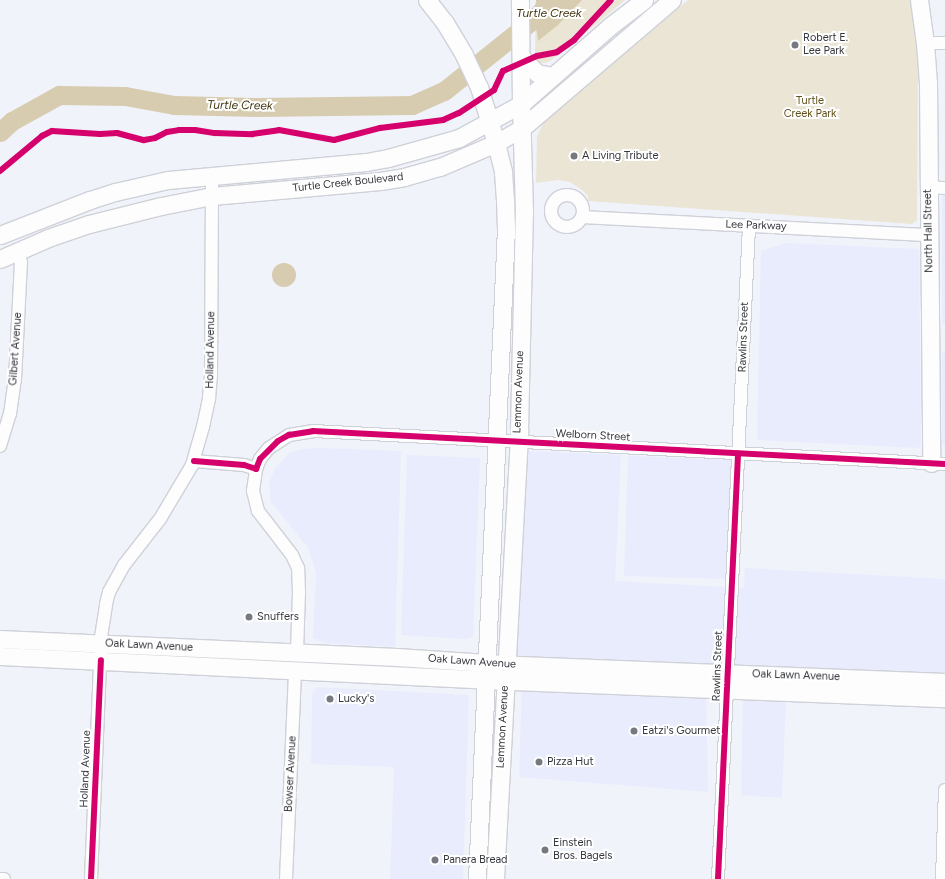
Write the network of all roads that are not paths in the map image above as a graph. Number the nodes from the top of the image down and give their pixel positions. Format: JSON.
{"nodes":[{"id":1,"x":520,"y":0,"type":"edge"},
{"id":2,"x":644,"y":0,"type":"edge"},
{"id":3,"x":672,"y":0,"type":"edge"},
{"id":4,"x":919,"y":0,"type":"edge"},
{"id":5,"x":431,"y":5,"type":"edge"},
{"id":6,"x":925,"y":43,"type":"junction"},
{"id":7,"x":945,"y":43,"type":"edge"},
{"id":8,"x":523,"y":65,"type":"junction"},
{"id":9,"x":553,"y":76,"type":"junction"},
{"id":10,"x":521,"y":104,"type":"junction"},
{"id":11,"x":491,"y":122,"type":"junction"},
{"id":12,"x":522,"y":128,"type":"junction"},
{"id":13,"x":496,"y":143,"type":"junction"},
{"id":14,"x":338,"y":164,"type":"junction"},
{"id":15,"x":212,"y":176,"type":"junction"},
{"id":16,"x":341,"y":185,"type":"junction"},
{"id":17,"x":937,"y":187,"type":"edge"},
{"id":18,"x":212,"y":196,"type":"junction"},
{"id":19,"x":582,"y":217,"type":"dead end"},
{"id":20,"x":749,"y":226,"type":"junction"},
{"id":21,"x":5,"y":233,"type":"edge"},
{"id":22,"x":930,"y":235,"type":"junction"},
{"id":23,"x":18,"y":252,"type":"junction"},
{"id":24,"x":0,"y":259,"type":"edge"},
{"id":25,"x":497,"y":441,"type":"junction"},
{"id":26,"x":518,"y":442,"type":"junction"},
{"id":27,"x":0,"y":446,"type":"edge"},
{"id":28,"x":738,"y":453,"type":"junction"},
{"id":29,"x":194,"y":461,"type":"junction"},
{"id":30,"x":938,"y":464,"type":"edge"},
{"id":31,"x":256,"y":469,"type":"junction"},
{"id":32,"x":0,"y":639,"type":"edge"},
{"id":33,"x":101,"y":652,"type":"junction"},
{"id":34,"x":297,"y":652,"type":"junction"},
{"id":35,"x":0,"y":656,"type":"edge"},
{"id":36,"x":295,"y":670,"type":"junction"},
{"id":37,"x":487,"y":671,"type":"junction"},
{"id":38,"x":506,"y":672,"type":"junction"},
{"id":39,"x":727,"y":681,"type":"junction"},
{"id":40,"x":945,"y":682,"type":"edge"},
{"id":41,"x":945,"y":698,"type":"edge"},
{"id":42,"x":945,"y":790,"type":"edge"},
{"id":43,"x":0,"y":879,"type":"edge"},
{"id":44,"x":4,"y":879,"type":"edge"},
{"id":45,"x":91,"y":879,"type":"edge"},
{"id":46,"x":286,"y":879,"type":"edge"},
{"id":47,"x":477,"y":879,"type":"edge"},
{"id":48,"x":496,"y":879,"type":"edge"},
{"id":49,"x":718,"y":879,"type":"edge"},
{"id":50,"x":942,"y":879,"type":"edge"}],
"edges":[{"from":1,"to":8,"type":"main road","name":"Lemmon Avenue"},
{"from":2,"to":9,"type":"main road","name":"Turtle Creek Boulevard"},
{"from":3,"to":12,"type":"main road","name":"Turtle Creek Boulevard"},
{"from":4,"to":6,"type":"main road","name":"North Hall Street"},
{"from":5,"to":11,"type":"main road","name":"Lemmon Avenue"},
{"from":6,"to":7,"type":"street"},
{"from":6,"to":17,"type":"main road","name":"North Hall Street"},
{"from":8,"to":9,"type":"main road"},
{"from":8,"to":10,"type":"main road","name":"Lemmon Avenue"},
{"from":9,"to":10,"type":"main road","name":"Turtle Creek Boulevard"},
{"from":10,"to":11,"type":"main road","name":"Turtle Creek Boulevard"},
{"from":10,"to":12,"type":"main road","name":"Lemmon Avenue"},
{"from":11,"to":13,"type":"main road","name":"Lemmon Avenue"},
{"from":11,"to":14,"type":"main road","name":"Turtle Creek Boulevard"},
{"from":12,"to":13,"type":"main road","name":"Turtle Creek Boulevard"},
{"from":12,"to":26,"type":"main road","name":"Lemmon Avenue"},
{"from":13,"to":16,"type":"main road","name":"Turtle Creek Boulevard"},
{"from":13,"to":25,"type":"main road","name":"Lemmon Avenue"},
{"from":14,"to":15,"type":"main road","name":"Turtle Creek Boulevard"},
{"from":14,"to":16,"type":"main road"},
{"from":15,"to":18,"type":"street","name":"Holland Avenue"},
{"from":15,"to":21,"type":"main road","name":"Turtle Creek Boulevard"},
{"from":16,"to":18,"type":"main road","name":"Turtle Creek Boulevard"},
{"from":17,"to":22,"type":"main road","name":"North Hall Street"},
{"from":18,"to":23,"type":"main road","name":"Turtle Creek Boulevard"},
{"from":18,"to":29,"type":"street","name":"Holland Avenue"},
{"from":19,"to":20,"type":"street","name":"Lee Parkway"},
{"from":20,"to":22,"type":"street","name":"Lee Parkway"},
{"from":20,"to":28,"type":"street","name":"Rawlins Street"},
{"from":21,"to":23,"type":"main road"},
{"from":22,"to":30,"type":"main road","name":"North Hall Street"},
{"from":23,"to":24,"type":"main road","name":"Turtle Creek Boulevard"},
{"from":23,"to":27,"type":"street","name":"Gilbert Avenue"},
{"from":25,"to":26,"type":"street","name":"Welborn Street"},
{"from":25,"to":31,"type":"street","name":"Welborn Street"},
{"from":25,"to":37,"type":"main road","name":"Lemmon Avenue"},
{"from":26,"to":28,"type":"street","name":"Welborn Street"},
{"from":26,"to":38,"type":"main road","name":"Lemmon Avenue"},
{"from":28,"to":30,"type":"street","name":"Welborn Street"},
{"from":28,"to":39,"type":"street","name":"Rawlins Street"},
{"from":29,"to":31,"type":"street"},
{"from":29,"to":33,"type":"street","name":"Holland Avenue"},
{"from":31,"to":34,"type":"street"},
{"from":32,"to":33,"type":"main road","name":"Oak Lawn Avenue"},
{"from":33,"to":34,"type":"main road","name":"Oak Lawn Avenue"},
{"from":33,"to":35,"type":"main road","name":"Oak Lawn Avenue"},
{"from":33,"to":36,"type":"main road","name":"Oak Lawn Avenue"},
{"from":33,"to":45,"type":"street","name":"Holland Avenue"},
{"from":34,"to":36,"type":"main road"},
{"from":34,"to":37,"type":"main road","name":"Oak Lawn Avenue"},
{"from":36,"to":37,"type":"main road","name":"Oak Lawn Avenue"},
{"from":36,"to":46,"type":"street","name":"Bowser Avenue"},
{"from":37,"to":38,"type":"main road","name":"Oak Lawn Avenue"},
{"from":37,"to":47,"type":"main road","name":"Lemmon Avenue"},
{"from":38,"to":39,"type":"main road","name":"Oak Lawn Avenue"},
{"from":38,"to":48,"type":"main road","name":"Lemmon Avenue"},
{"from":39,"to":40,"type":"main road","name":"Oak Lawn Avenue"},
{"from":39,"to":41,"type":"main road","name":"Oak Lawn Avenue"},
{"from":39,"to":49,"type":"street","name":"Rawlins Street"},
{"from":42,"to":50,"type":"street"},
{"from":43,"to":44,"type":"street"}]}
